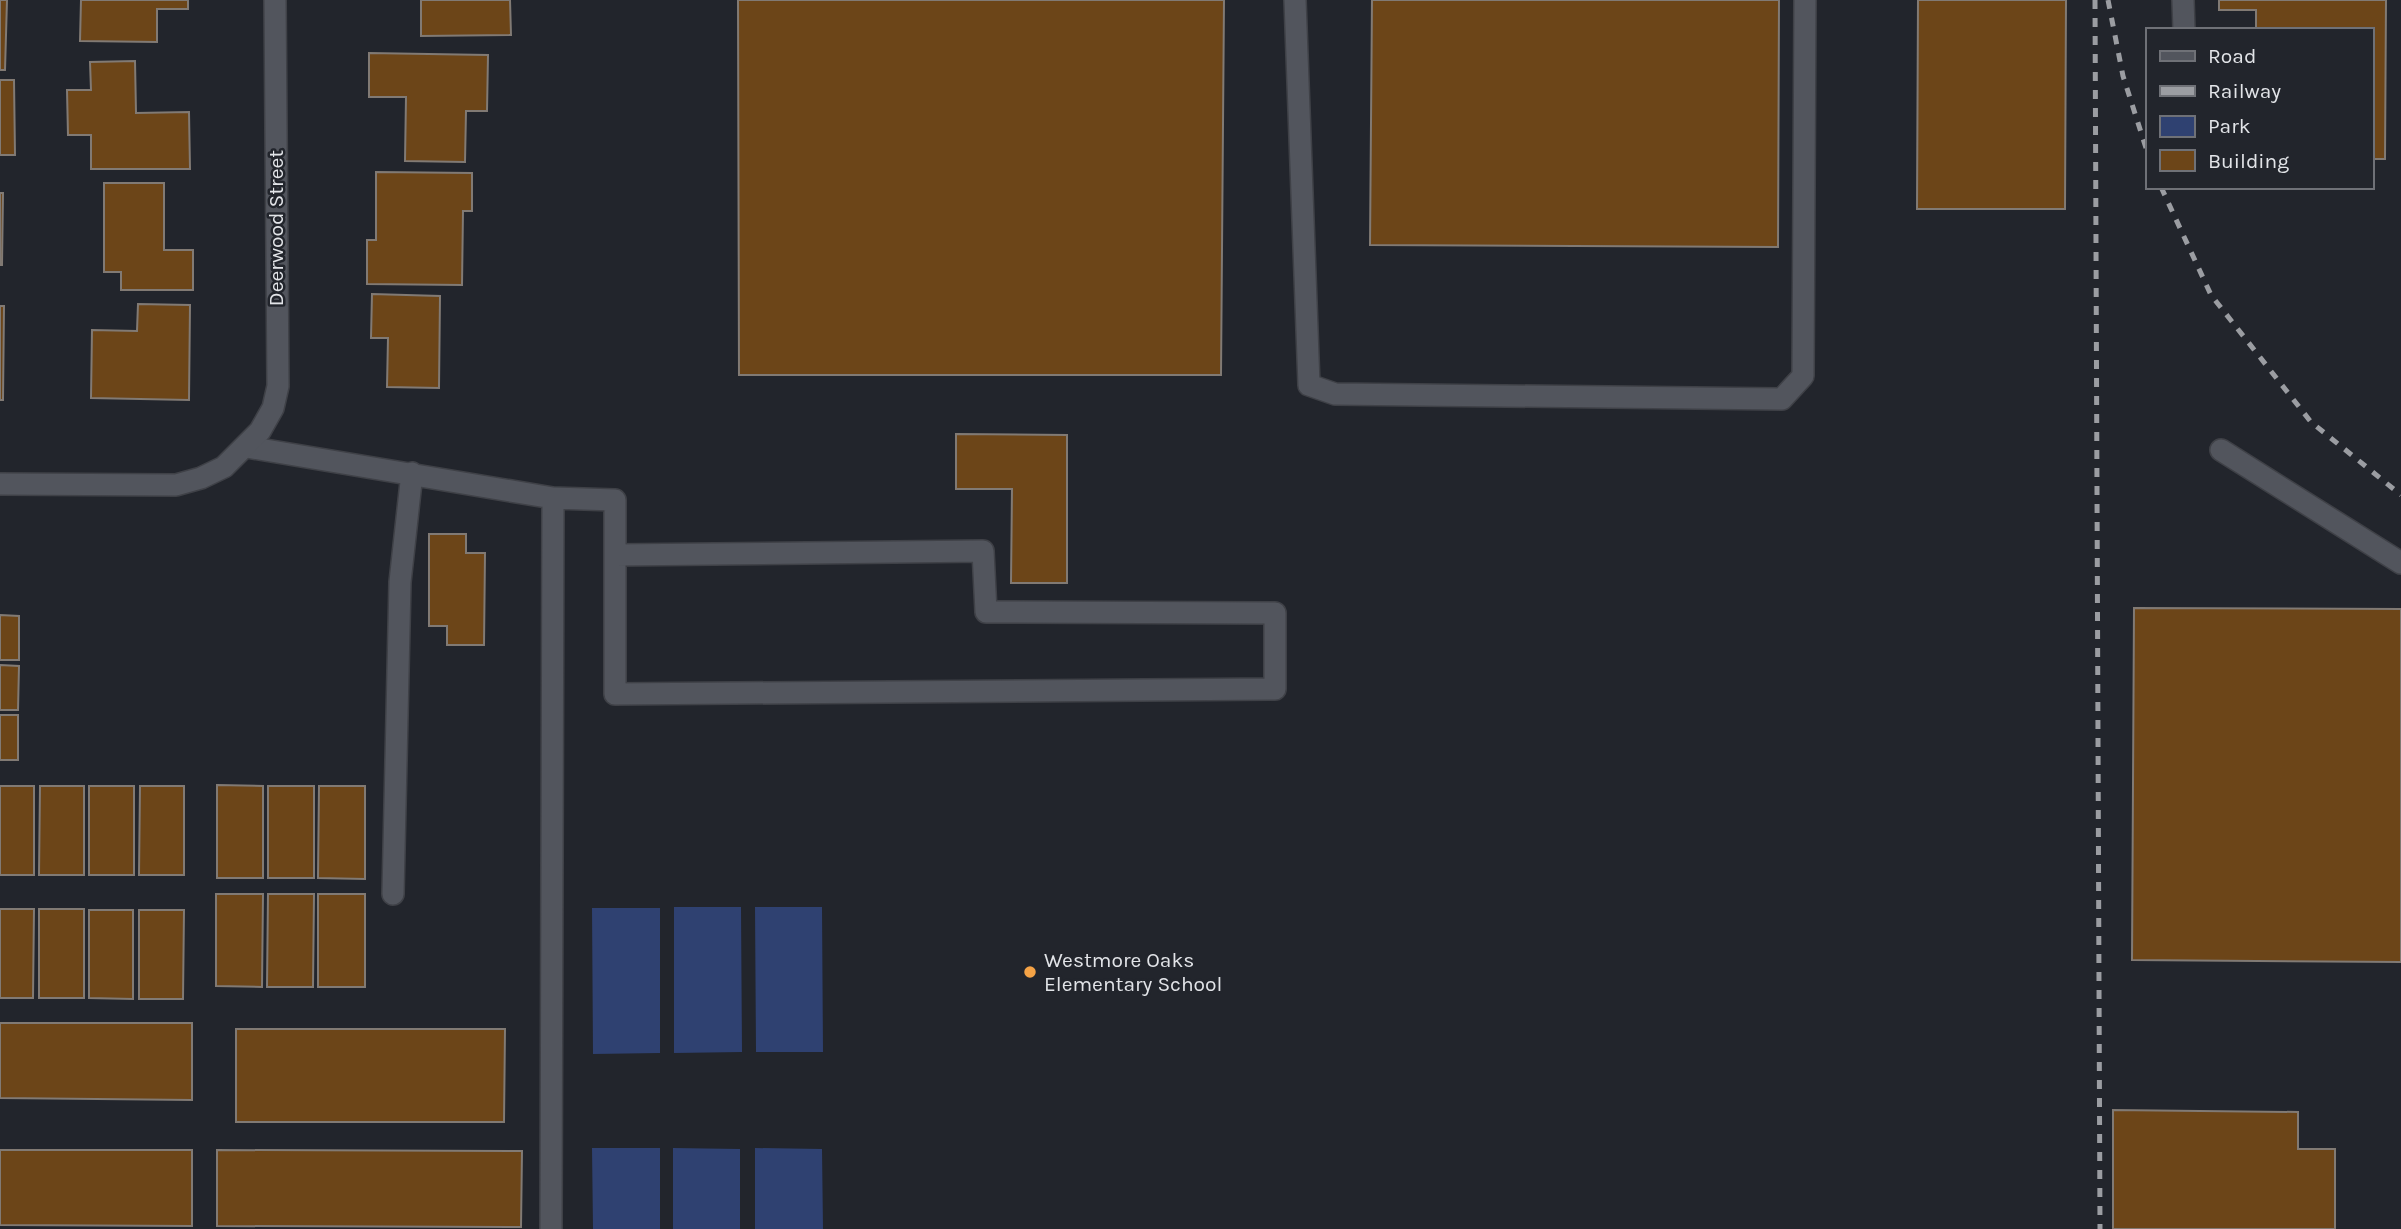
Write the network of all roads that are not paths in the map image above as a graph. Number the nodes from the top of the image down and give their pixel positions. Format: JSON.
{"nodes":[{"id":1,"x":275,"y":0,"type":"edge"},
{"id":2,"x":1295,"y":0,"type":"edge"},
{"id":3,"x":1805,"y":0,"type":"edge"},
{"id":4,"x":2183,"y":0,"type":"edge"},
{"id":5,"x":2184,"y":28,"type":"edge"},
{"id":6,"x":247,"y":447,"type":"junction"},
{"id":7,"x":2221,"y":450,"type":"dead end"},
{"id":8,"x":412,"y":473,"type":"junction"},
{"id":9,"x":0,"y":484,"type":"edge"},
{"id":10,"x":553,"y":498,"type":"junction"},
{"id":11,"x":615,"y":555,"type":"junction"},
{"id":12,"x":2401,"y":563,"type":"edge"},
{"id":13,"x":393,"y":894,"type":"dead end"},
{"id":14,"x":551,"y":1229,"type":"edge"}],
"edges":[{"from":1,"to":6,"type":"street","name":"Deerwood Street"},
{"from":2,"to":3,"type":"street"},
{"from":4,"to":5,"type":"street"},
{"from":6,"to":8,"type":"street"},
{"from":6,"to":9,"type":"street","name":"Deerwood Street"},
{"from":7,"to":12,"type":"street"},
{"from":8,"to":10,"type":"street"},
{"from":8,"to":13,"type":"street"},
{"from":10,"to":11,"type":"street"},
{"from":10,"to":14,"type":"street"},
{"from":11,"to":11,"type":"street"}]}
